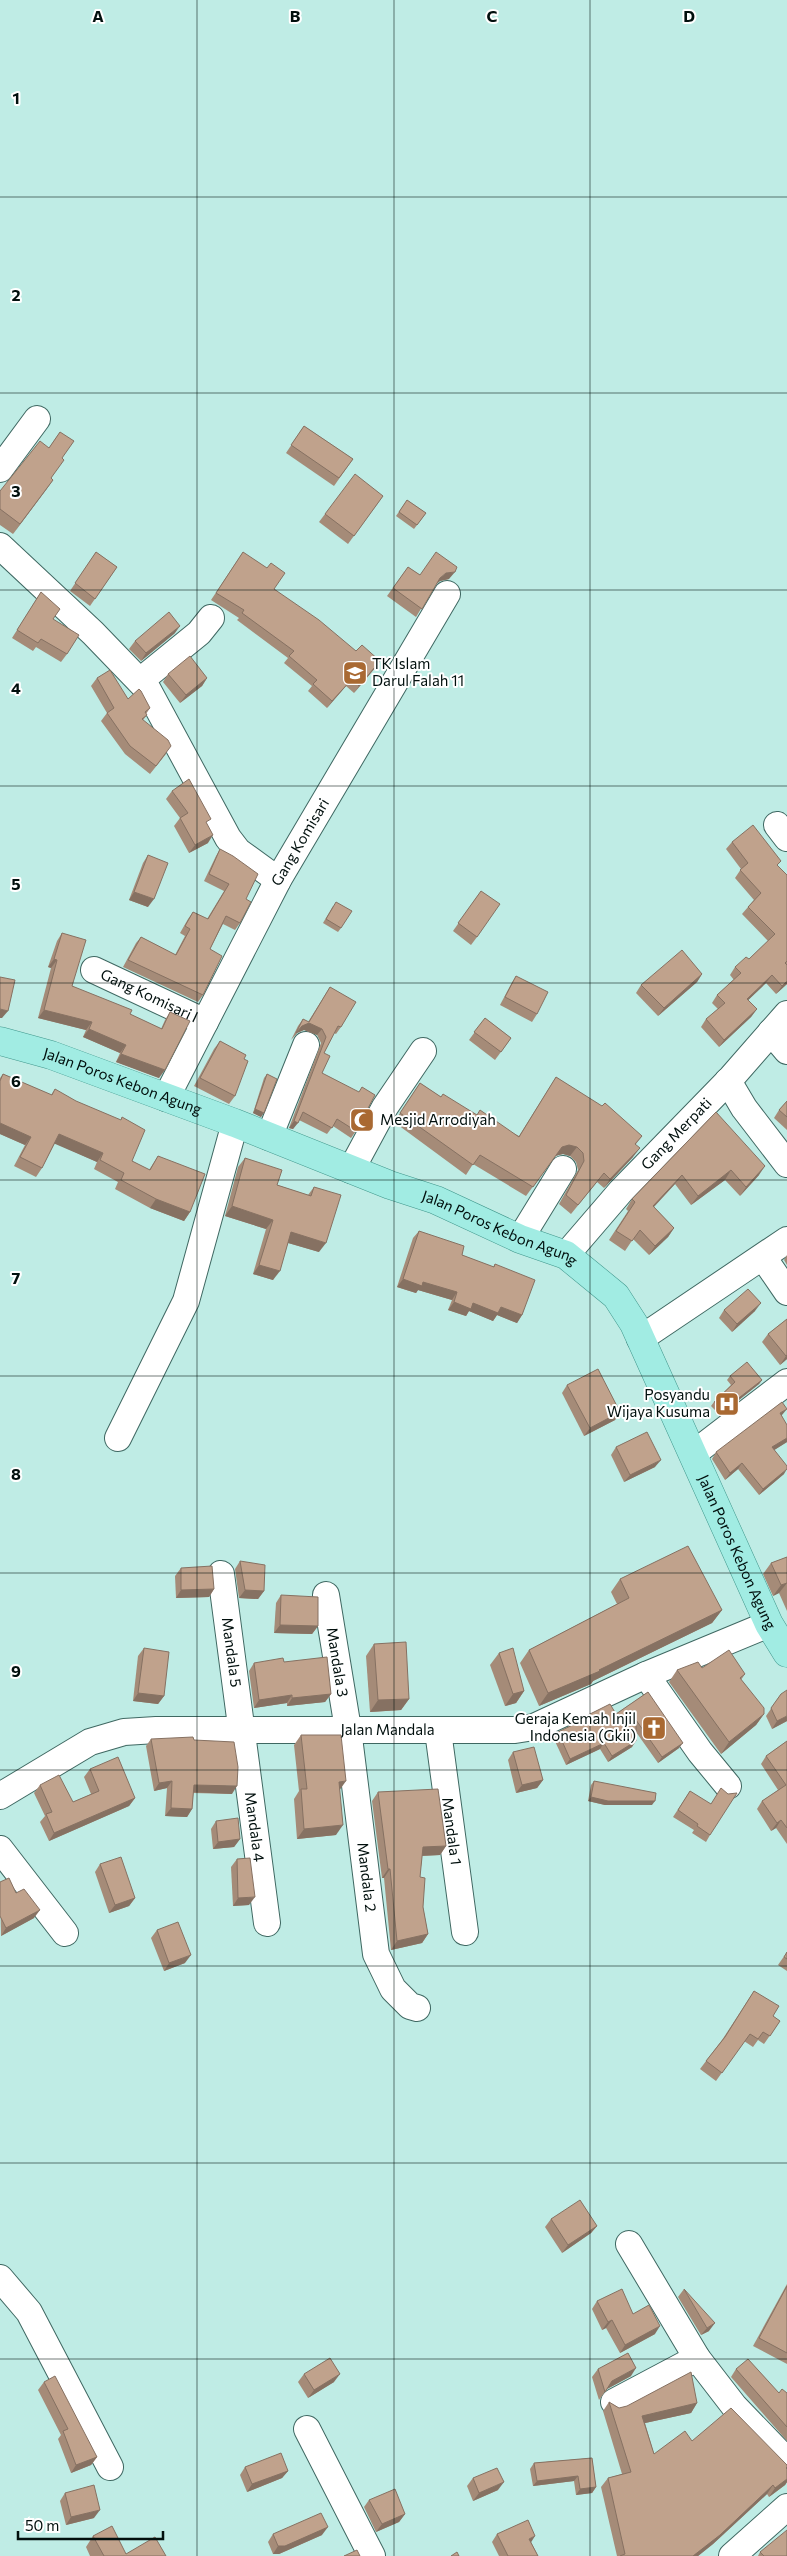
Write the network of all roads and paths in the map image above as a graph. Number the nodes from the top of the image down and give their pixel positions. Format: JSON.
{"nodes":[{"id":1,"x":37,"y":419,"type":"dead end"},
{"id":2,"x":0,"y":469,"type":"edge"},
{"id":3,"x":0,"y":546,"type":"edge"},
{"id":4,"x":447,"y":594,"type":"dead end"},
{"id":5,"x":211,"y":618,"type":"dead end"},
{"id":6,"x":140,"y":681,"type":"junction"},
{"id":7,"x":278,"y":880,"type":"junction"},
{"id":8,"x":94,"y":970,"type":"dead end"},
{"id":9,"x":205,"y":1022,"type":"junction"},
{"id":10,"x":782,"y":1032,"type":"edge"},
{"id":11,"x":0,"y":1041,"type":"edge"},
{"id":12,"x":306,"y":1045,"type":"dead end"},
{"id":13,"x":423,"y":1051,"type":"dead end"},
{"id":14,"x":728,"y":1081,"type":"junction"},
{"id":15,"x":166,"y":1098,"type":"junction"},
{"id":16,"x":235,"y":1123,"type":"junction"},
{"id":17,"x":269,"y":1137,"type":"junction"},
{"id":18,"x":787,"y":1164,"type":"edge"},
{"id":19,"x":563,"y":1169,"type":"dead end"},
{"id":20,"x":351,"y":1170,"type":"junction"},
{"id":21,"x":520,"y":1239,"type":"junction"},
{"id":22,"x":787,"y":1240,"type":"edge"},
{"id":23,"x":566,"y":1255,"type":"junction"},
{"id":24,"x":763,"y":1257,"type":"junction"},
{"id":25,"x":787,"y":1292,"type":"edge"},
{"id":26,"x":640,"y":1339,"type":"junction"},
{"id":27,"x":787,"y":1382,"type":"edge"},
{"id":28,"x":118,"y":1438,"type":"dead end"},
{"id":29,"x":693,"y":1454,"type":"junction"},
{"id":30,"x":221,"y":1574,"type":"dead end"},
{"id":31,"x":326,"y":1595,"type":"dead end"},
{"id":32,"x":769,"y":1624,"type":"junction"},
{"id":33,"x":787,"y":1654,"type":"edge"},
{"id":34,"x":646,"y":1675,"type":"junction"},
{"id":35,"x":348,"y":1729,"type":"junction"},
{"id":36,"x":438,"y":1730,"type":"junction"},
{"id":37,"x":243,"y":1731,"type":"junction"},
{"id":38,"x":728,"y":1786,"type":"dead end"},
{"id":39,"x":0,"y":1796,"type":"edge"},
{"id":40,"x":0,"y":1848,"type":"edge"},
{"id":41,"x":267,"y":1923,"type":"dead end"},
{"id":42,"x":465,"y":1932,"type":"dead end"},
{"id":43,"x":64,"y":1933,"type":"dead end"},
{"id":44,"x":417,"y":2008,"type":"dead end"},
{"id":45,"x":629,"y":2244,"type":"dead end"},
{"id":46,"x":0,"y":2278,"type":"edge"},
{"id":47,"x":697,"y":2358,"type":"junction"},
{"id":48,"x":614,"y":2402,"type":"dead end"},
{"id":49,"x":307,"y":2429,"type":"dead end"},
{"id":50,"x":787,"y":2461,"type":"edge"},
{"id":51,"x":110,"y":2467,"type":"dead end"},
{"id":52,"x":787,"y":2507,"type":"edge"},
{"id":53,"x":372,"y":2556,"type":"edge"},
{"id":54,"x":732,"y":2556,"type":"edge"}],
"edges":[{"from":1,"to":2,"type":"street"},
{"from":3,"to":6,"type":"street"},
{"from":4,"to":7,"type":"street","name":"Gang Komisari"},
{"from":5,"to":6,"type":"street"},
{"from":6,"to":7,"type":"street"},
{"from":7,"to":9,"type":"street","name":"Gang Komisari"},
{"from":8,"to":9,"type":"street","name":"Gang Komisari I"},
{"from":9,"to":15,"type":"street","name":"Gang Komisari"},
{"from":10,"to":14,"type":"street","name":"Gang Merpati"},
{"from":11,"to":15,"type":"main road","name":"Jalan Poros Kebon Agung"},
{"from":12,"to":17,"type":"street"},
{"from":13,"to":20,"type":"street"},
{"from":14,"to":18,"type":"street"},
{"from":14,"to":23,"type":"street","name":"Gang Merpati"},
{"from":15,"to":16,"type":"main road","name":"Jalan Poros Kebon Agung"},
{"from":16,"to":17,"type":"main road","name":"Jalan Poros Kebon Agung"},
{"from":16,"to":28,"type":"street"},
{"from":17,"to":20,"type":"main road","name":"Jalan Poros Kebon Agung"},
{"from":19,"to":21,"type":"street"},
{"from":20,"to":21,"type":"main road","name":"Jalan Poros Kebon Agung"},
{"from":21,"to":23,"type":"main road","name":"Jalan Poros Kebon Agung"},
{"from":22,"to":24,"type":"street"},
{"from":23,"to":26,"type":"main road","name":"Jalan Poros Kebon Agung"},
{"from":24,"to":25,"type":"street"},
{"from":24,"to":26,"type":"street"},
{"from":26,"to":29,"type":"main road","name":"Jalan Poros Kebon Agung"},
{"from":27,"to":29,"type":"street"},
{"from":29,"to":32,"type":"main road","name":"Jalan Poros Kebon Agung"},
{"from":30,"to":37,"type":"street","name":"Mandala 5"},
{"from":31,"to":35,"type":"street","name":"Mandala 3"},
{"from":32,"to":33,"type":"main road","name":"Jalan Poros Kebon Agung"},
{"from":32,"to":34,"type":"street","name":"Jalan Mandala"},
{"from":34,"to":36,"type":"street","name":"Jalan Mandala"},
{"from":34,"to":38,"type":"street"},
{"from":35,"to":36,"type":"street","name":"Jalan Mandala"},
{"from":35,"to":37,"type":"street","name":"Jalan Mandala"},
{"from":35,"to":44,"type":"street","name":"Mandala 2"},
{"from":36,"to":42,"type":"street","name":"Mandala 1"},
{"from":37,"to":39,"type":"street","name":"Jalan Mandala"},
{"from":37,"to":41,"type":"street","name":"Mandala 4"},
{"from":40,"to":43,"type":"street"},
{"from":45,"to":47,"type":"street"},
{"from":46,"to":51,"type":"street"},
{"from":47,"to":48,"type":"street"},
{"from":47,"to":50,"type":"street"},
{"from":49,"to":53,"type":"street"},
{"from":52,"to":54,"type":"street"}]}
